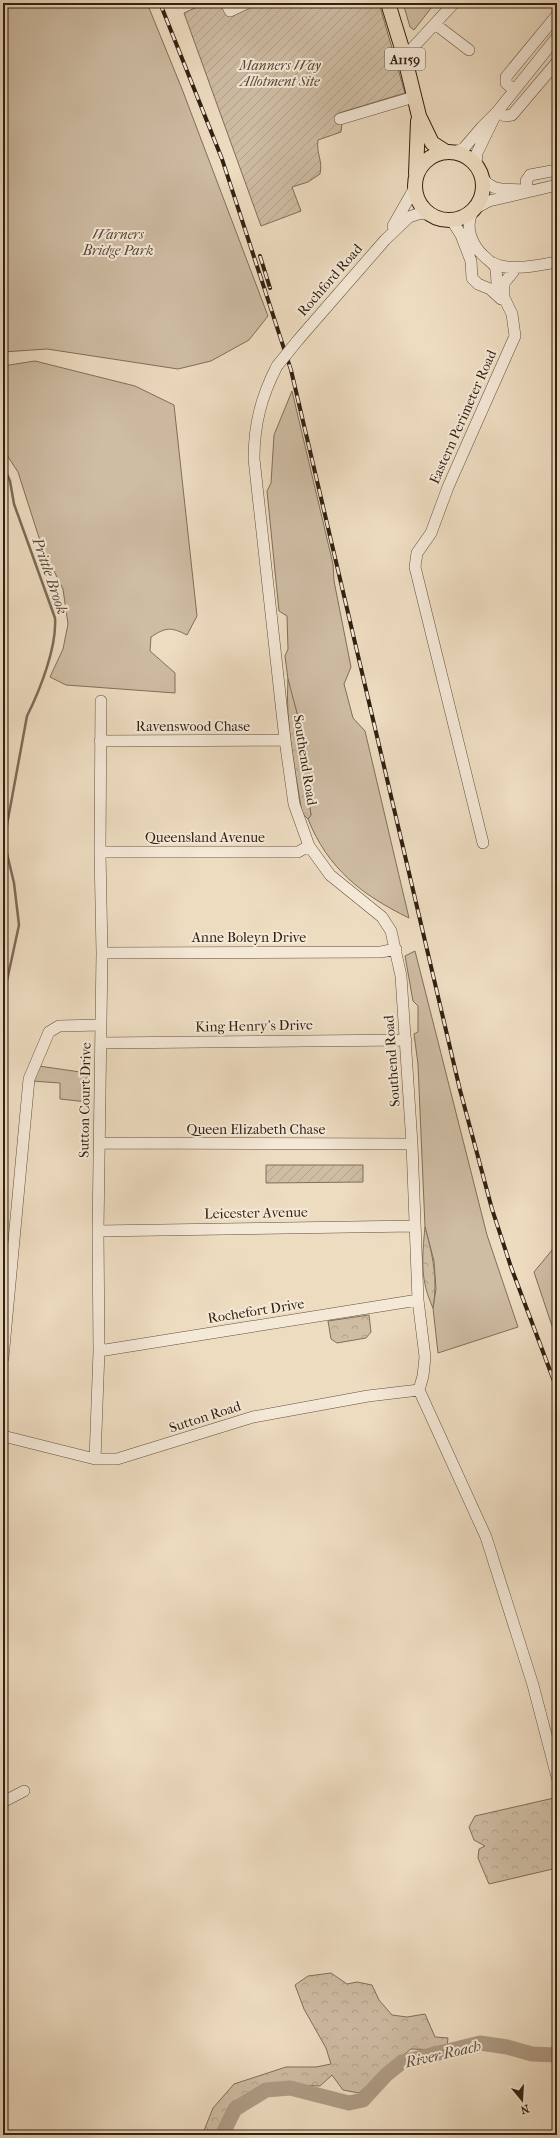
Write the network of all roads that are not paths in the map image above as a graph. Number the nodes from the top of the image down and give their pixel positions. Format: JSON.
{"nodes":[{"id":1,"x":247,"y":3,"type":"edge"},
{"id":2,"x":388,"y":3,"type":"edge"},
{"id":3,"x":454,"y":3,"type":"edge"},
{"id":4,"x":228,"y":7,"type":"edge"},
{"id":5,"x":557,"y":15,"type":"edge"},
{"id":6,"x":435,"y":24,"type":"junction"},
{"id":7,"x":557,"y":37,"type":"edge"},
{"id":8,"x":469,"y":50,"type":"dead end"},
{"id":9,"x":404,"y":55,"type":"junction"},
{"id":10,"x":557,"y":62,"type":"edge"},
{"id":11,"x":514,"y":90,"type":"junction"},
{"id":12,"x":414,"y":97,"type":"junction"},
{"id":13,"x":497,"y":112,"type":"junction"},
{"id":14,"x":419,"y":116,"type":"junction"},
{"id":15,"x":340,"y":118,"type":"dead end"},
{"id":16,"x":450,"y":153,"type":"junction"},
{"id":17,"x":557,"y":170,"type":"edge"},
{"id":18,"x":479,"y":171,"type":"junction"},
{"id":19,"x":416,"y":174,"type":"junction"},
{"id":20,"x":557,"y":185,"type":"edge"},
{"id":21,"x":414,"y":189,"type":"junction"},
{"id":22,"x":528,"y":190,"type":"junction"},
{"id":23,"x":474,"y":210,"type":"junction"},
{"id":24,"x":432,"y":215,"type":"junction"},
{"id":25,"x":447,"y":220,"type":"junction"},
{"id":26,"x":385,"y":240,"type":"junction"},
{"id":27,"x":491,"y":262,"type":"junction"},
{"id":28,"x":557,"y":262,"type":"edge"},
{"id":29,"x":527,"y":266,"type":"junction"},
{"id":30,"x":471,"y":270,"type":"junction"},
{"id":31,"x":513,"y":272,"type":"junction"},
{"id":32,"x":496,"y":277,"type":"junction"},
{"id":33,"x":482,"y":285,"type":"junction"},
{"id":34,"x":504,"y":295,"type":"junction"},
{"id":35,"x":509,"y":309,"type":"junction"},
{"id":36,"x":277,"y":366,"type":"joint"},
{"id":37,"x":101,"y":702,"type":"dead end"},
{"id":38,"x":285,"y":740,"type":"junction"},
{"id":39,"x":100,"y":741,"type":"junction"},
{"id":40,"x":482,"y":842,"type":"dead end"},
{"id":41,"x":309,"y":846,"type":"junction"},
{"id":42,"x":100,"y":852,"type":"junction"},
{"id":43,"x":396,"y":949,"type":"junction"},
{"id":44,"x":102,"y":953,"type":"junction"},
{"id":45,"x":100,"y":1025,"type":"junction"},
{"id":46,"x":406,"y":1040,"type":"junction"},
{"id":47,"x":101,"y":1043,"type":"junction"},
{"id":48,"x":100,"y":1143,"type":"junction"},
{"id":49,"x":412,"y":1144,"type":"junction"},
{"id":50,"x":414,"y":1226,"type":"junction"},
{"id":51,"x":98,"y":1231,"type":"junction"},
{"id":52,"x":418,"y":1300,"type":"junction"},
{"id":53,"x":99,"y":1351,"type":"junction"},
{"id":54,"x":3,"y":1358,"type":"edge"},
{"id":55,"x":419,"y":1390,"type":"junction"},
{"id":56,"x":3,"y":1436,"type":"edge"},
{"id":57,"x":95,"y":1459,"type":"junction"},
{"id":58,"x":557,"y":1777,"type":"edge"},
{"id":59,"x":24,"y":1791,"type":"dead end"},
{"id":60,"x":3,"y":1802,"type":"edge"}],
"edges":[{"from":1,"to":4,"type":"street"},
{"from":2,"to":9,"type":"main road","number":"A1159"},
{"from":3,"to":6,"type":"street"},
{"from":5,"to":11,"type":"street"},
{"from":6,"to":8,"type":"street"},
{"from":6,"to":9,"type":"street"},
{"from":7,"to":11,"type":"street"},
{"from":9,"to":12,"type":"main road","number":"A1159"},
{"from":10,"to":13,"type":"street"},
{"from":11,"to":13,"type":"street"},
{"from":12,"to":14,"type":"main road","number":"A1159"},
{"from":12,"to":15,"type":"street"},
{"from":13,"to":16,"type":"street"},
{"from":13,"to":18,"type":"street"},
{"from":14,"to":16,"type":"main road","number":"A1159"},
{"from":14,"to":19,"type":"main road","number":"A1159"},
{"from":16,"to":18,"type":"main road","number":"A1159"},
{"from":16,"to":19,"type":"main road"},
{"from":17,"to":22,"type":"street"},
{"from":18,"to":22,"type":"street"},
{"from":18,"to":23,"type":"main road"},
{"from":19,"to":21,"type":"main road","number":"A1159"},
{"from":20,"to":22,"type":"street"},
{"from":21,"to":24,"type":"main road"},
{"from":21,"to":26,"type":"street","name":"Rochford Road"},
{"from":22,"to":23,"type":"street"},
{"from":23,"to":25,"type":"main road"},
{"from":23,"to":27,"type":"street"},
{"from":24,"to":25,"type":"main road"},
{"from":24,"to":26,"type":"street","name":"Rochford Road"},
{"from":25,"to":30,"type":"street"},
{"from":26,"to":36,"type":"street","name":"Rochford Road","bridge":true},
{"from":27,"to":29,"type":"street"},
{"from":27,"to":30,"type":"street"},
{"from":27,"to":32,"type":"street"},
{"from":28,"to":29,"type":"street"},
{"from":29,"to":31,"type":"street"},
{"from":30,"to":33,"type":"street"},
{"from":31,"to":32,"type":"street"},
{"from":31,"to":34,"type":"street"},
{"from":32,"to":33,"type":"street"},
{"from":32,"to":34,"type":"street","name":"Eastern Perimeter Road"},
{"from":33,"to":35,"type":"street","name":"Eastern Perimeter Road"},
{"from":34,"to":35,"type":"street","name":"Eastern Perimeter Road"},
{"from":35,"to":40,"type":"street","name":"Eastern Perimeter Road"},
{"from":36,"to":38,"type":"street","name":"Southend Road"},
{"from":37,"to":39,"type":"street","name":"Sutton Court Drive"},
{"from":38,"to":39,"type":"street","name":"Ravenswood Chase"},
{"from":38,"to":41,"type":"street","name":"Southend Road"},
{"from":39,"to":42,"type":"street","name":"Sutton Court Drive"},
{"from":41,"to":42,"type":"street","name":"Queensland Avenue"},
{"from":41,"to":43,"type":"street","name":"Southend Road"},
{"from":42,"to":44,"type":"street","name":"Sutton Court Drive"},
{"from":43,"to":44,"type":"street","name":"Anne Boleyn Drive"},
{"from":43,"to":46,"type":"street","name":"Southend Road"},
{"from":44,"to":45,"type":"street","name":"Sutton Court Drive"},
{"from":45,"to":47,"type":"street","name":"Sutton Court Drive"},
{"from":45,"to":54,"type":"street"},
{"from":46,"to":47,"type":"street","name":"King Henry's Drive"},
{"from":46,"to":49,"type":"street","name":"Southend Road"},
{"from":47,"to":48,"type":"street","name":"Sutton Court Drive"},
{"from":48,"to":49,"type":"street","name":"Queen Elizabeth Chase"},
{"from":48,"to":51,"type":"street","name":"Sutton Court Drive"},
{"from":49,"to":50,"type":"street","name":"Southend Road"},
{"from":50,"to":51,"type":"street","name":"Leicester Avenue"},
{"from":50,"to":52,"type":"street","name":"Southend Road"},
{"from":51,"to":53,"type":"street","name":"Sutton Court Drive"},
{"from":52,"to":53,"type":"street","name":"Rochefort Drive"},
{"from":52,"to":55,"type":"street","name":"Southend Road"},
{"from":53,"to":57,"type":"street","name":"Sutton Court Drive"},
{"from":55,"to":57,"type":"street","name":"Sutton Road"},
{"from":55,"to":58,"type":"street"},
{"from":56,"to":57,"type":"street","name":"Sutton Road"},
{"from":59,"to":60,"type":"street"}]}
